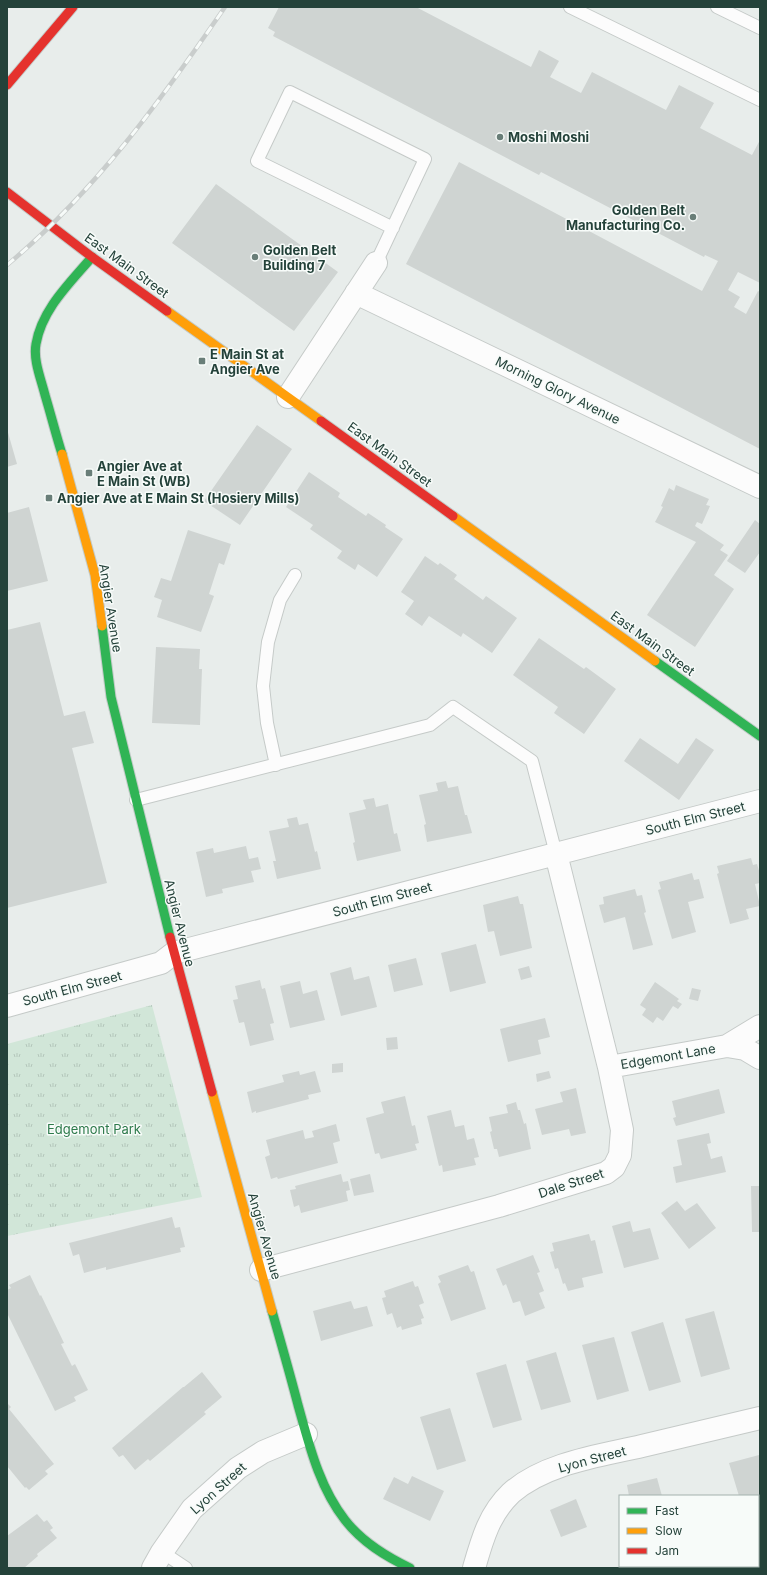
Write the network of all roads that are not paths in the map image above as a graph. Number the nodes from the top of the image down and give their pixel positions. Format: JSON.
{"nodes":[{"id":1,"x":73,"y":7,"type":"edge"},
{"id":2,"x":570,"y":7,"type":"edge"},
{"id":3,"x":717,"y":7,"type":"edge"},
{"id":4,"x":760,"y":28,"type":"edge"},
{"id":5,"x":7,"y":85,"type":"edge"},
{"id":6,"x":760,"y":100,"type":"edge"},
{"id":7,"x":7,"y":192,"type":"edge"},
{"id":8,"x":393,"y":228,"type":"junction"},
{"id":9,"x":92,"y":257,"type":"junction"},
{"id":10,"x":376,"y":263,"type":"joint"},
{"id":11,"x":356,"y":293,"type":"junction"},
{"id":12,"x":288,"y":396,"type":"junction"},
{"id":13,"x":760,"y":487,"type":"edge"},
{"id":14,"x":295,"y":575,"type":"dead end"},
{"id":15,"x":760,"y":736,"type":"edge"},
{"id":16,"x":276,"y":765,"type":"junction"},
{"id":17,"x":136,"y":800,"type":"junction"},
{"id":18,"x":760,"y":801,"type":"edge"},
{"id":19,"x":556,"y":854,"type":"junction"},
{"id":20,"x":174,"y":953,"type":"junction"},
{"id":21,"x":7,"y":1006,"type":"edge"},
{"id":22,"x":760,"y":1026,"type":"edge"},
{"id":23,"x":727,"y":1046,"type":"junction"},
{"id":24,"x":760,"y":1058,"type":"edge"},
{"id":25,"x":609,"y":1067,"type":"junction"},
{"id":26,"x":262,"y":1270,"type":"junction"},
{"id":27,"x":760,"y":1418,"type":"edge"},
{"id":28,"x":306,"y":1434,"type":"junction"},
{"id":29,"x":158,"y":1560,"type":"edge"},
{"id":30,"x":186,"y":1568,"type":"edge"},
{"id":31,"x":410,"y":1568,"type":"edge"},
{"id":32,"x":474,"y":1568,"type":"edge"}],
"edges":[{"from":1,"to":5,"type":"street"},
{"from":2,"to":6,"type":"lane"},
{"from":3,"to":4,"type":"lane"},
{"from":7,"to":9,"type":"street","name":"East Main Street"},
{"from":8,"to":8,"type":"lane"},
{"from":8,"to":10,"type":"lane"},
{"from":9,"to":12,"type":"street","name":"East Main Street"},
{"from":9,"to":17,"type":"street","name":"Angier Avenue"},
{"from":10,"to":11,"type":"street"},
{"from":11,"to":12,"type":"street"},
{"from":11,"to":13,"type":"street","name":"Morning Glory Avenue"},
{"from":12,"to":15,"type":"street","name":"East Main Street"},
{"from":14,"to":16,"type":"lane"},
{"from":16,"to":17,"type":"lane"},
{"from":16,"to":19,"type":"lane"},
{"from":17,"to":20,"type":"street","name":"Angier Avenue"},
{"from":18,"to":19,"type":"street","name":"South Elm Street"},
{"from":19,"to":20,"type":"street","name":"South Elm Street"},
{"from":19,"to":25,"type":"street","name":"Dale Street"},
{"from":20,"to":21,"type":"street","name":"South Elm Street"},
{"from":20,"to":26,"type":"street","name":"Angier Avenue"},
{"from":22,"to":23,"type":"street","name":"Edgemont Lane"},
{"from":23,"to":24,"type":"street","name":"Edgemont Lane"},
{"from":23,"to":25,"type":"street","name":"Edgemont Lane"},
{"from":25,"to":26,"type":"street","name":"Dale Street"},
{"from":26,"to":28,"type":"street","name":"Angier Avenue"},
{"from":27,"to":32,"type":"street","name":"Lyon Street"},
{"from":28,"to":29,"type":"street","name":"Lyon Street"},
{"from":28,"to":31,"type":"street","name":"Angier Avenue"},
{"from":29,"to":30,"type":"lane"}]}
